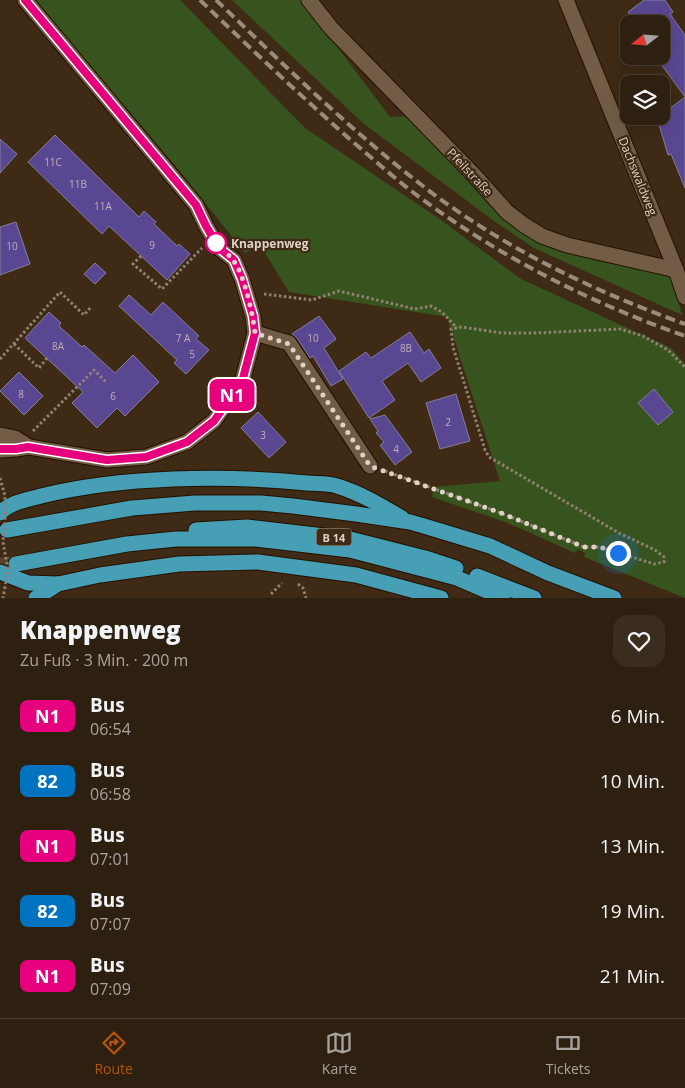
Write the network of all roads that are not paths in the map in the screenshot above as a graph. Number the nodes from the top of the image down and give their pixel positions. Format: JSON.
{"nodes":[{"id":1,"x":25,"y":0,"type":"edge"},
{"id":2,"x":309,"y":0,"type":"edge"},
{"id":3,"x":566,"y":0,"type":"edge"},
{"id":4,"x":676,"y":270,"type":"junction"},
{"id":5,"x":685,"y":297,"type":"edge"},
{"id":6,"x":255,"y":333,"type":"junction"},
{"id":7,"x":0,"y":435,"type":"edge"},
{"id":8,"x":28,"y":447,"type":"junction"},
{"id":9,"x":0,"y":450,"type":"edge"},
{"id":10,"x":370,"y":466,"type":"road end"},
{"id":11,"x":2,"y":508,"type":"edge"},
{"id":12,"x":410,"y":522,"type":"junction"},
{"id":13,"x":7,"y":530,"type":"dead end"},
{"id":14,"x":127,"y":544,"type":"junction"},
{"id":15,"x":8,"y":570,"type":"edge"},
{"id":16,"x":58,"y":584,"type":"junction"},
{"id":17,"x":36,"y":598,"type":"edge"},
{"id":18,"x":441,"y":598,"type":"edge"},
{"id":19,"x":503,"y":598,"type":"edge"},
{"id":20,"x":534,"y":598,"type":"edge"},
{"id":21,"x":614,"y":598,"type":"edge"}],
"edges":[{"from":1,"to":6,"type":"street"},
{"from":2,"to":4,"type":"street","name":"Pfeilstraße"},
{"from":3,"to":4,"type":"street","name":"Dachswaldweg"},
{"from":4,"to":5,"type":"street","name":"Dachswaldweg"},
{"from":6,"to":8,"type":"street"},
{"from":6,"to":10,"type":"street"},
{"from":7,"to":8,"type":"street"},
{"from":8,"to":9,"type":"street"},
{"from":11,"to":12,"type":"highway","number":"B 14"},
{"from":12,"to":13,"type":"highway","number":"B 14"},
{"from":12,"to":21,"type":"highway","number":"B 14"},
{"from":14,"to":15,"type":"highway","number":"B 14"},
{"from":14,"to":19,"type":"highway","number":"B 14"},
{"from":14,"to":20,"type":"highway","number":"B 14"},
{"from":15,"to":16,"type":"highway"},
{"from":16,"to":17,"type":"highway"},
{"from":16,"to":18,"type":"highway"}]}
